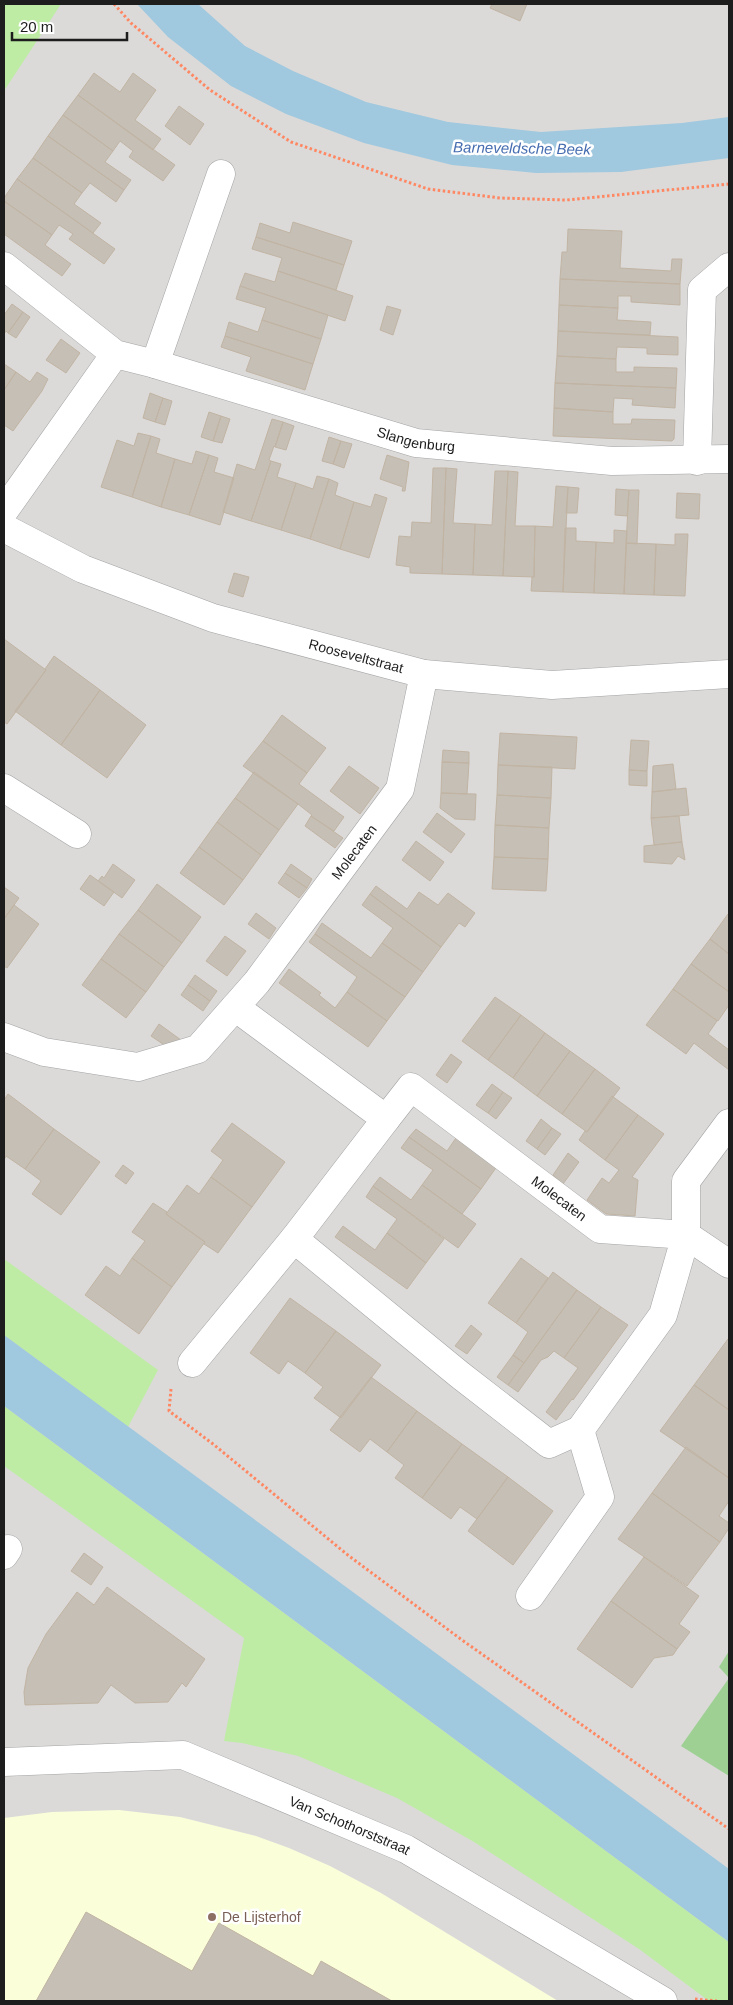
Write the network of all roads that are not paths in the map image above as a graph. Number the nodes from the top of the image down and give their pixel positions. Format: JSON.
{"nodes":[{"id":1,"x":221,"y":174,"type":"dead end"},
{"id":2,"x":4,"y":266,"type":"edge"},
{"id":3,"x":729,"y":267,"type":"edge"},
{"id":4,"x":115,"y":354,"type":"junction"},
{"id":5,"x":155,"y":364,"type":"junction"},
{"id":6,"x":729,"y":459,"type":"edge"},
{"id":7,"x":697,"y":460,"type":"junction"},
{"id":8,"x":4,"y":511,"type":"edge"},
{"id":9,"x":4,"y":528,"type":"edge"},
{"id":10,"x":424,"y":674,"type":"junction"},
{"id":11,"x":729,"y":674,"type":"edge"},
{"id":12,"x":4,"y":788,"type":"edge"},
{"id":13,"x":77,"y":834,"type":"dead end"},
{"id":14,"x":235,"y":1007,"type":"junction"},
{"id":15,"x":4,"y":1038,"type":"edge"},
{"id":16,"x":386,"y":1119,"type":"junction"},
{"id":17,"x":729,"y":1123,"type":"edge"},
{"id":18,"x":686,"y":1235,"type":"junction"},
{"id":19,"x":294,"y":1239,"type":"junction"},
{"id":20,"x":729,"y":1264,"type":"edge"},
{"id":21,"x":192,"y":1363,"type":"road end"},
{"id":22,"x":580,"y":1430,"type":"junction"},
{"id":23,"x":530,"y":1596,"type":"dead end"},
{"id":24,"x":4,"y":1762,"type":"edge"},
{"id":25,"x":663,"y":2001,"type":"edge"}],
"edges":[{"from":1,"to":5,"type":"street"},
{"from":2,"to":4,"type":"street","name":"Slangenburg"},
{"from":3,"to":7,"type":"street"},
{"from":4,"to":5,"type":"street","name":"Slangenburg"},
{"from":4,"to":8,"type":"street"},
{"from":5,"to":7,"type":"street","name":"Slangenburg"},
{"from":6,"to":7,"type":"street","name":"Slangenburg"},
{"from":9,"to":10,"type":"street","name":"Rooseveltstraat"},
{"from":10,"to":11,"type":"street","name":"Rooseveltstraat"},
{"from":10,"to":14,"type":"street","name":"Molecaten"},
{"from":12,"to":13,"type":"street"},
{"from":14,"to":15,"type":"street","name":"Molecaten"},
{"from":14,"to":16,"type":"street"},
{"from":16,"to":18,"type":"street","name":"Molecaten"},
{"from":16,"to":19,"type":"street","name":"Molecaten"},
{"from":17,"to":18,"type":"street"},
{"from":18,"to":20,"type":"street"},
{"from":18,"to":22,"type":"street"},
{"from":19,"to":21,"type":"street","name":"Molecaten"},
{"from":19,"to":22,"type":"street"},
{"from":22,"to":23,"type":"street"},
{"from":24,"to":25,"type":"street","name":"Van Schothorststraat"}]}
